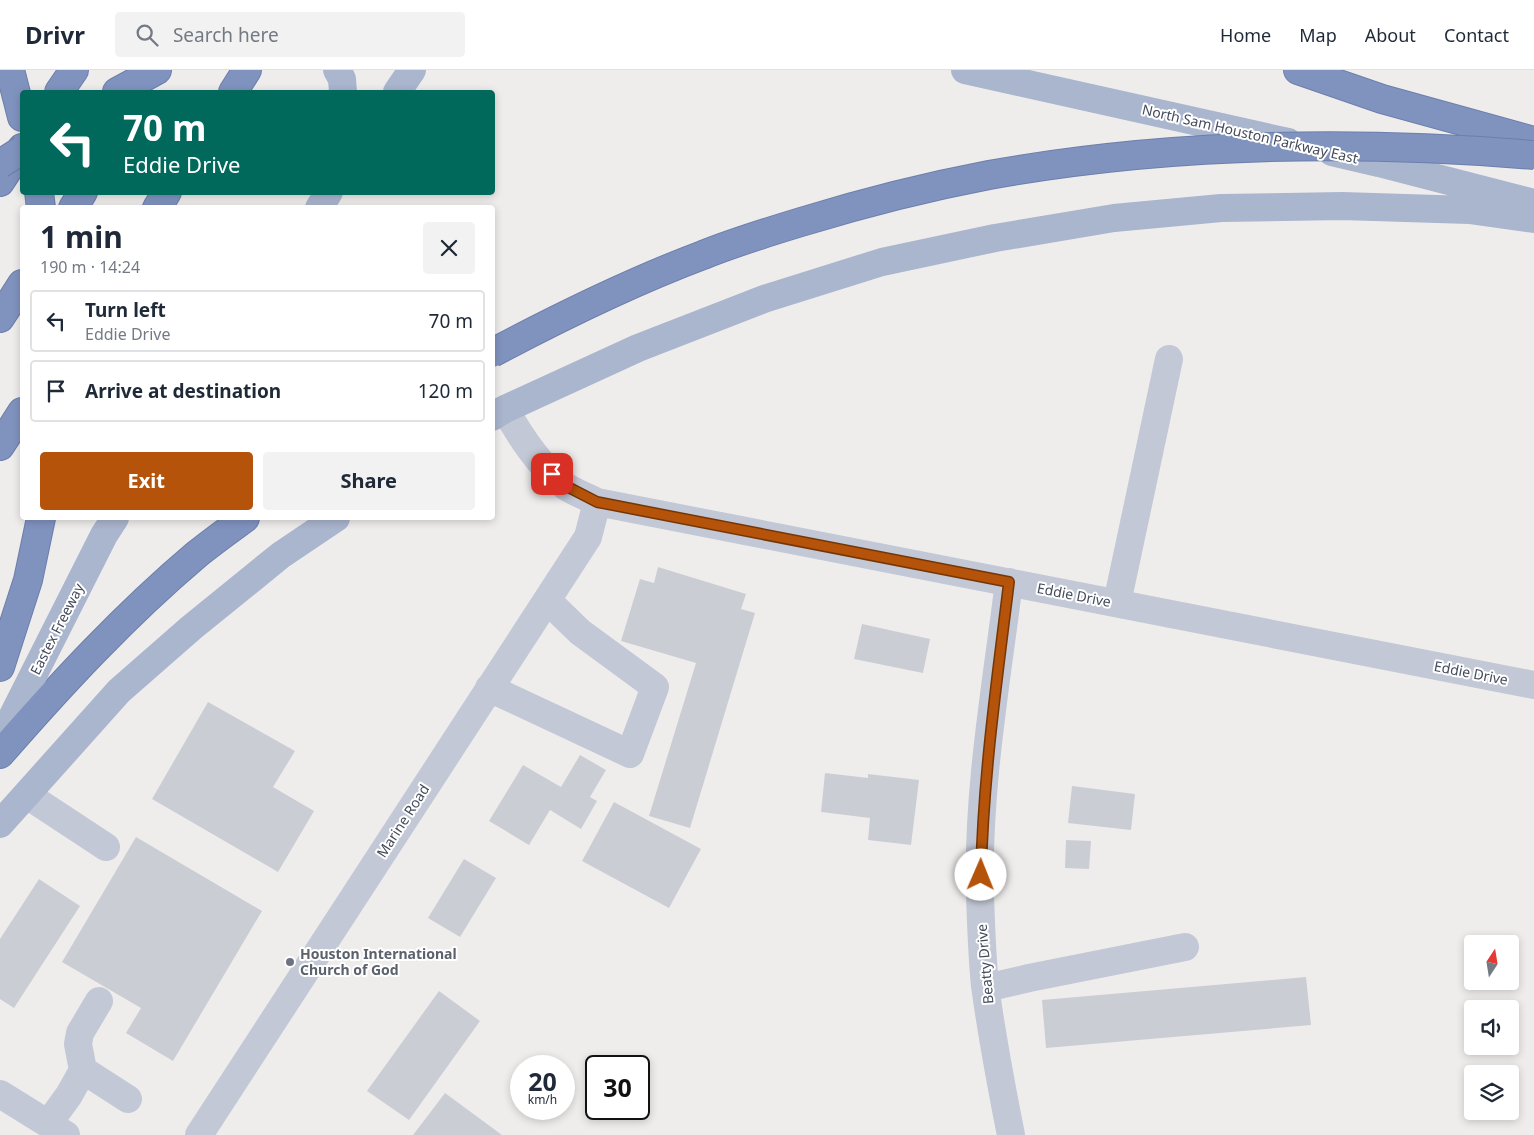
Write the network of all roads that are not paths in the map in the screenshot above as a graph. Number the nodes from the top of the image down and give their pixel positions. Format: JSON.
{"nodes":[{"id":1,"x":10,"y":70,"type":"edge"},
{"id":2,"x":74,"y":70,"type":"edge"},
{"id":3,"x":247,"y":70,"type":"edge"},
{"id":4,"x":337,"y":70,"type":"edge"},
{"id":5,"x":412,"y":70,"type":"edge"},
{"id":6,"x":965,"y":70,"type":"edge"},
{"id":7,"x":1298,"y":70,"type":"edge"},
{"id":8,"x":155,"y":81,"type":"edge"},
{"id":9,"x":60,"y":90,"type":"edge"},
{"id":10,"x":124,"y":90,"type":"edge"},
{"id":11,"x":234,"y":90,"type":"edge"},
{"id":12,"x":343,"y":90,"type":"edge"},
{"id":13,"x":398,"y":90,"type":"edge"},
{"id":14,"x":20,"y":109,"type":"edge"},
{"id":15,"x":1534,"y":142,"type":"edge"},
{"id":16,"x":20,"y":150,"type":"edge"},
{"id":17,"x":20,"y":152,"type":"edge"},
{"id":18,"x":1534,"y":154,"type":"edge"},
{"id":19,"x":0,"y":164,"type":"edge"},
{"id":20,"x":0,"y":182,"type":"edge"},
{"id":21,"x":1534,"y":203,"type":"edge"},
{"id":22,"x":1534,"y":219,"type":"edge"},
{"id":23,"x":20,"y":287,"type":"edge"},
{"id":24,"x":0,"y":318,"type":"edge"},
{"id":25,"x":495,"y":352,"type":"edge"},
{"id":26,"x":1169,"y":359,"type":"dead end"},
{"id":27,"x":499,"y":413,"type":"edge"},
{"id":28,"x":20,"y":415,"type":"edge"},
{"id":29,"x":0,"y":446,"type":"edge"},
{"id":30,"x":597,"y":502,"type":"junction"},
{"id":31,"x":41,"y":520,"type":"edge"},
{"id":32,"x":114,"y":520,"type":"edge"},
{"id":33,"x":242,"y":520,"type":"edge"},
{"id":34,"x":333,"y":520,"type":"edge"},
{"id":35,"x":1009,"y":582,"type":"junction"},
{"id":36,"x":547,"y":600,"type":"junction"},
{"id":37,"x":1117,"y":604,"type":"junction"},
{"id":38,"x":0,"y":667,"type":"edge"},
{"id":39,"x":1534,"y":685,"type":"edge"},
{"id":40,"x":490,"y":688,"type":"junction"},
{"id":41,"x":0,"y":741,"type":"edge"},
{"id":42,"x":0,"y":754,"type":"edge"},
{"id":43,"x":27,"y":795,"type":"junction"},
{"id":44,"x":0,"y":824,"type":"edge"},
{"id":45,"x":106,"y":847,"type":"dead end"},
{"id":46,"x":1185,"y":947,"type":"dead end"},
{"id":47,"x":986,"y":988,"type":"junction"},
{"id":48,"x":99,"y":1001,"type":"dead end"},
{"id":49,"x":83,"y":1070,"type":"junction"},
{"id":50,"x":0,"y":1094,"type":"edge"},
{"id":51,"x":128,"y":1099,"type":"dead end"},
{"id":52,"x":54,"y":1130,"type":"edge"},
{"id":53,"x":199,"y":1135,"type":"edge"},
{"id":54,"x":1011,"y":1135,"type":"edge"}],
"edges":[{"from":1,"to":14,"type":"highway"},
{"from":2,"to":9,"type":"highway"},
{"from":3,"to":11,"type":"highway"},
{"from":4,"to":12,"type":"main road"},
{"from":5,"to":13,"type":"main road"},
{"from":6,"to":21,"type":"main road","name":"North Sam Houston Parkway East"},
{"from":7,"to":15,"type":"highway"},
{"from":8,"to":10,"type":"highway"},
{"from":16,"to":19,"type":"highway","bridge":true},
{"from":17,"to":20,"type":"highway"},
{"from":18,"to":25,"type":"highway","bridge":true},
{"from":22,"to":27,"type":"main road"},
{"from":23,"to":24,"type":"highway"},
{"from":26,"to":37,"type":"street"},
{"from":27,"to":30,"type":"street","name":"Eddie Drive"},
{"from":28,"to":29,"type":"highway"},
{"from":30,"to":35,"type":"street","name":"Eddie Drive"},
{"from":30,"to":36,"type":"street","name":"Marine Road"},
{"from":31,"to":38,"type":"highway"},
{"from":32,"to":41,"type":"main road","name":"Eastex Freeway"},
{"from":33,"to":42,"type":"highway"},
{"from":34,"to":43,"type":"main road"},
{"from":35,"to":37,"type":"street","name":"Eddie Drive"},
{"from":35,"to":47,"type":"street","name":"Beatty Drive"},
{"from":36,"to":40,"type":"street","name":"Marine Road"},
{"from":36,"to":40,"type":"street"},
{"from":37,"to":39,"type":"street","name":"Eddie Drive"},
{"from":40,"to":53,"type":"street","name":"Marine Road"},
{"from":43,"to":44,"type":"main road"},
{"from":43,"to":45,"type":"street"},
{"from":46,"to":47,"type":"street"},
{"from":47,"to":54,"type":"street","name":"Beatty Drive"},
{"from":48,"to":49,"type":"street"},
{"from":49,"to":51,"type":"street"},
{"from":49,"to":52,"type":"street"},
{"from":50,"to":52,"type":"street"}]}
